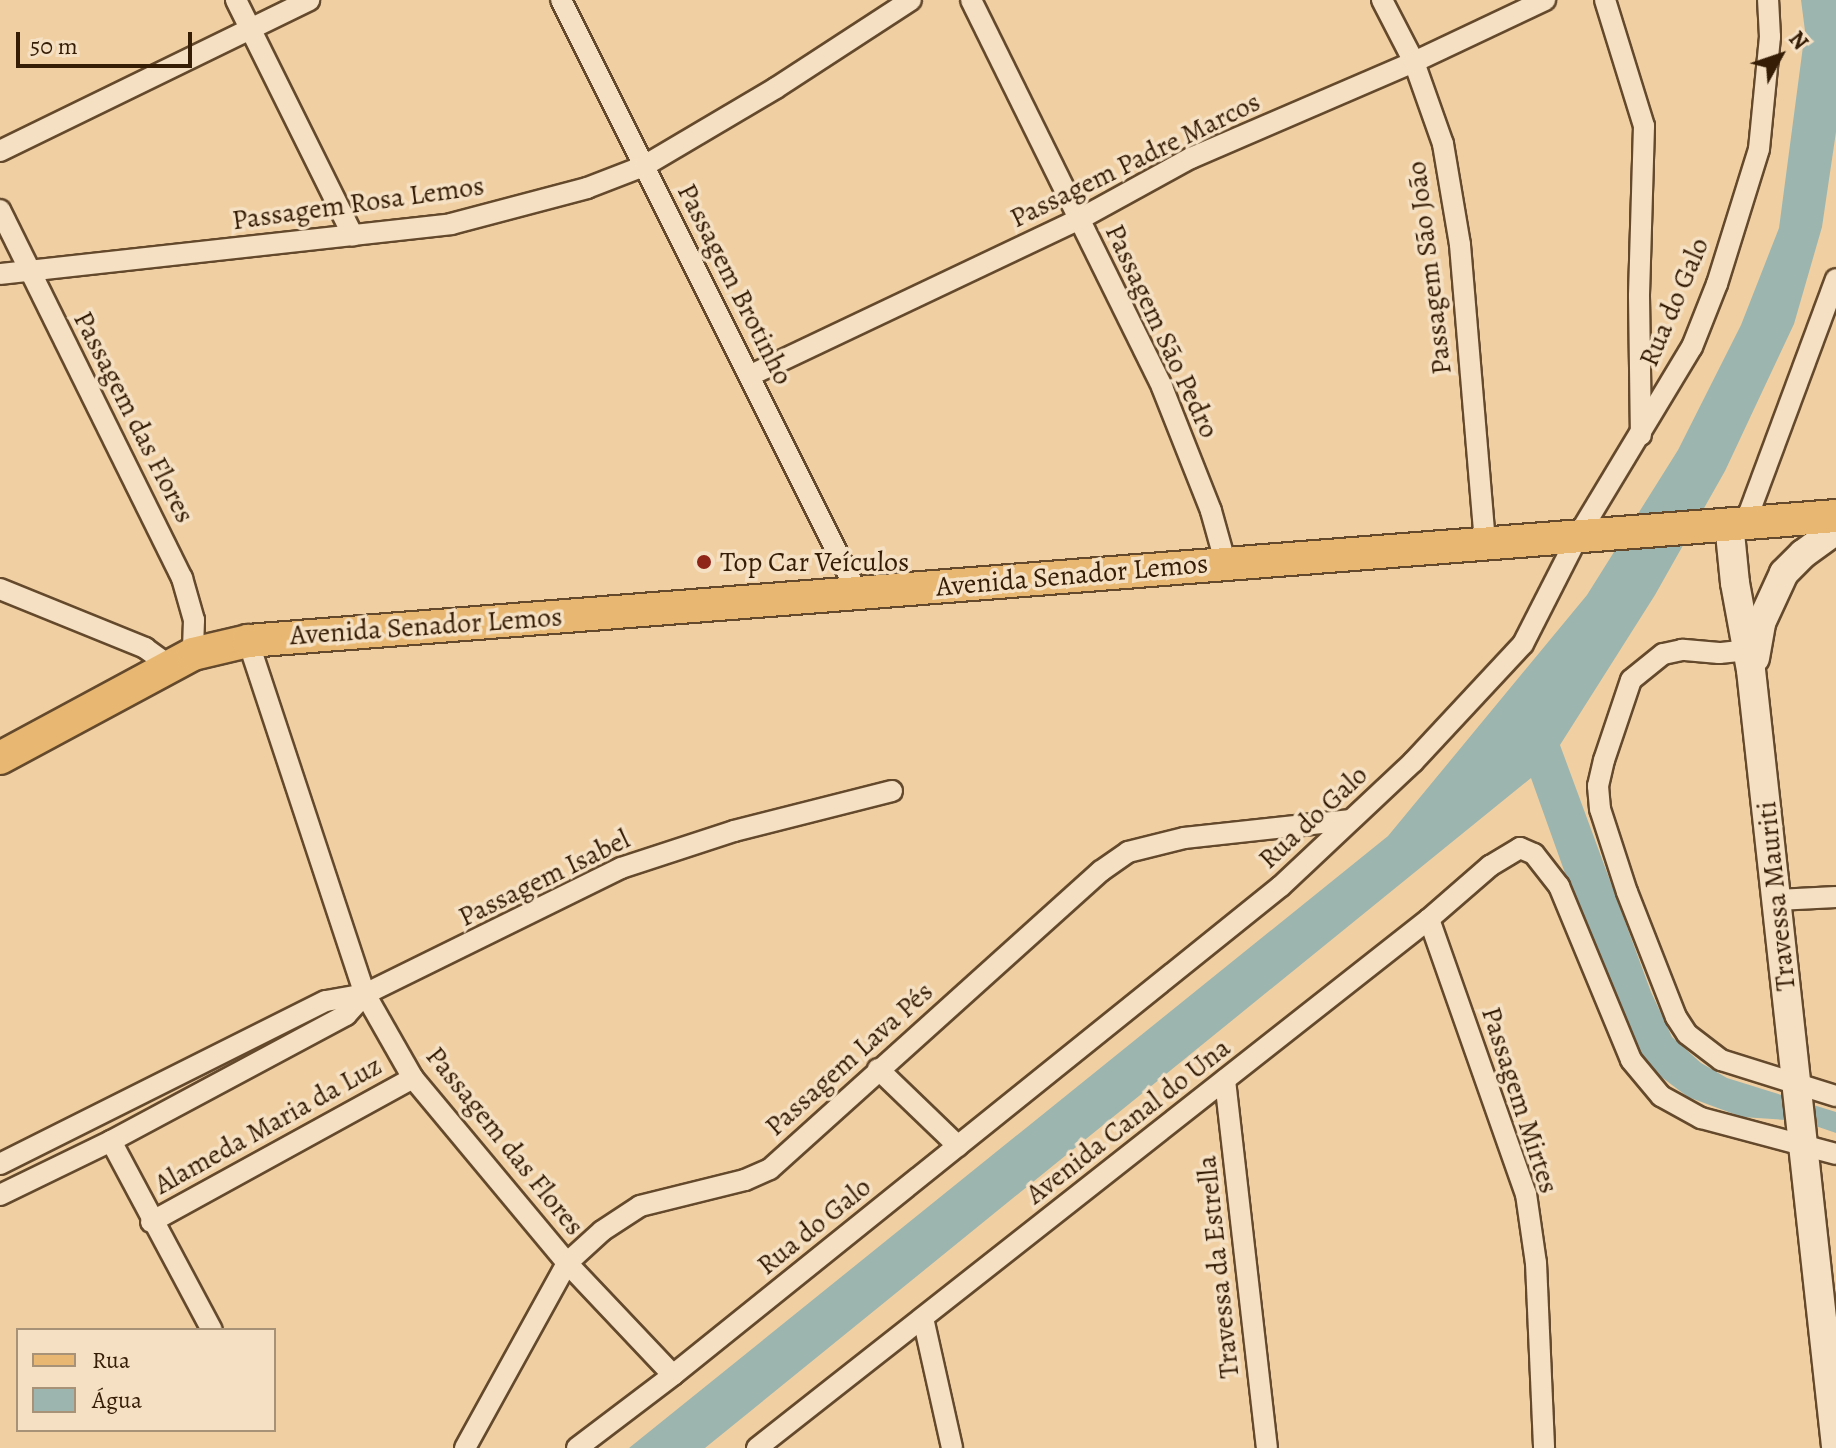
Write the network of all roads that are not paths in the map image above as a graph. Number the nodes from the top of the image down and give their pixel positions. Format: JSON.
{"nodes":[{"id":1,"x":236,"y":0,"type":"edge"},
{"id":2,"x":309,"y":0,"type":"edge"},
{"id":3,"x":561,"y":0,"type":"edge"},
{"id":4,"x":911,"y":0,"type":"edge"},
{"id":5,"x":971,"y":0,"type":"edge"},
{"id":6,"x":1382,"y":0,"type":"edge"},
{"id":7,"x":1545,"y":0,"type":"edge"},
{"id":8,"x":1605,"y":0,"type":"edge"},
{"id":9,"x":1768,"y":0,"type":"edge"},
{"id":10,"x":250,"y":28,"type":"junction"},
{"id":11,"x":1414,"y":62,"type":"junction"},
{"id":12,"x":0,"y":151,"type":"edge"},
{"id":13,"x":644,"y":166,"type":"junction"},
{"id":14,"x":0,"y":210,"type":"edge"},
{"id":15,"x":1078,"y":220,"type":"junction"},
{"id":16,"x":353,"y":236,"type":"junction"},
{"id":17,"x":30,"y":273,"type":"junction"},
{"id":18,"x":0,"y":274,"type":"edge"},
{"id":19,"x":1836,"y":279,"type":"edge"},
{"id":20,"x":751,"y":375,"type":"junction"},
{"id":21,"x":1641,"y":435,"type":"junction"},
{"id":22,"x":1836,"y":516,"type":"edge"},
{"id":23,"x":1729,"y":523,"type":"junction"},
{"id":24,"x":1836,"y":530,"type":"edge"},
{"id":25,"x":1579,"y":534,"type":"junction"},
{"id":26,"x":1485,"y":542,"type":"junction"},
{"id":27,"x":1225,"y":561,"type":"junction"},
{"id":28,"x":0,"y":589,"type":"edge"},
{"id":29,"x":858,"y":594,"type":"junction"},
{"id":30,"x":248,"y":641,"type":"junction"},
{"id":31,"x":1752,"y":656,"type":"junction"},
{"id":32,"x":182,"y":660,"type":"junction"},
{"id":33,"x":0,"y":758,"type":"edge"},
{"id":34,"x":892,"y":791,"type":"dead end"},
{"id":35,"x":1351,"y":820,"type":"junction"},
{"id":36,"x":1836,"y":897,"type":"edge"},
{"id":37,"x":1777,"y":900,"type":"junction"},
{"id":38,"x":1429,"y":919,"type":"junction"},
{"id":39,"x":365,"y":994,"type":"junction"},
{"id":40,"x":878,"y":1069,"type":"junction"},
{"id":41,"x":413,"y":1078,"type":"junction"},
{"id":42,"x":1225,"y":1080,"type":"junction"},
{"id":43,"x":1797,"y":1087,"type":"junction"},
{"id":44,"x":1836,"y":1096,"type":"edge"},
{"id":45,"x":1802,"y":1133,"type":"junction"},
{"id":46,"x":111,"y":1141,"type":"junction"},
{"id":47,"x":958,"y":1146,"type":"junction"},
{"id":48,"x":1836,"y":1154,"type":"edge"},
{"id":49,"x":0,"y":1164,"type":"edge"},
{"id":50,"x":0,"y":1195,"type":"edge"},
{"id":51,"x":151,"y":1222,"type":"junction"},
{"id":52,"x":567,"y":1263,"type":"junction"},
{"id":53,"x":923,"y":1318,"type":"junction"},
{"id":54,"x":211,"y":1328,"type":"edge"},
{"id":55,"x":673,"y":1375,"type":"junction"},
{"id":56,"x":1836,"y":1446,"type":"edge"},
{"id":57,"x":465,"y":1448,"type":"edge"},
{"id":58,"x":577,"y":1448,"type":"edge"},
{"id":59,"x":757,"y":1448,"type":"edge"},
{"id":60,"x":952,"y":1448,"type":"edge"},
{"id":61,"x":1267,"y":1448,"type":"edge"},
{"id":62,"x":1544,"y":1448,"type":"edge"}],
"edges":[{"from":1,"to":10,"type":"street"},
{"from":2,"to":10,"type":"street"},
{"from":3,"to":13,"type":"street","name":"Passagem Brotinho"},
{"from":4,"to":13,"type":"street","name":"Passagem Rosa Lemos"},
{"from":5,"to":15,"type":"street","name":"Passagem São Pedro"},
{"from":6,"to":11,"type":"street","name":"Passagem São João"},
{"from":7,"to":11,"type":"street","name":"Passagem Padre Marcos"},
{"from":8,"to":21,"type":"street"},
{"from":9,"to":21,"type":"street","name":"Rua do Galo"},
{"from":10,"to":12,"type":"street"},
{"from":10,"to":16,"type":"street"},
{"from":11,"to":15,"type":"street","name":"Passagem Padre Marcos"},
{"from":11,"to":26,"type":"street","name":"Passagem São João"},
{"from":13,"to":16,"type":"street","name":"Passagem Rosa Lemos"},
{"from":13,"to":20,"type":"street","name":"Passagem Brotinho"},
{"from":14,"to":17,"type":"street","name":"Passagem das Flores"},
{"from":15,"to":20,"type":"street","name":"Passagem Padre Marcos"},
{"from":15,"to":27,"type":"street","name":"Passagem São Pedro"},
{"from":16,"to":17,"type":"street","name":"Passagem Rosa Lemos"},
{"from":17,"to":18,"type":"street","name":"Passagem Rosa Lemos"},
{"from":17,"to":32,"type":"street","name":"Passagem das Flores"},
{"from":19,"to":23,"type":"street"},
{"from":20,"to":29,"type":"street","name":"Passagem Brotinho"},
{"from":21,"to":25,"type":"street","name":"Rua do Galo"},
{"from":22,"to":23,"type":"main road","name":"Avenida Senador Lemos"},
{"from":23,"to":25,"type":"main road","name":"Avenida Senador Lemos"},
{"from":23,"to":31,"type":"main road","name":"Travessa Mauriti"},
{"from":24,"to":31,"type":"main road","name":"Travessa Mauriti"},
{"from":25,"to":26,"type":"main road","name":"Avenida Senador Lemos"},
{"from":25,"to":35,"type":"street","name":"Rua do Galo"},
{"from":26,"to":27,"type":"main road","name":"Avenida Senador Lemos"},
{"from":27,"to":29,"type":"main road","name":"Avenida Senador Lemos"},
{"from":28,"to":32,"type":"street"},
{"from":29,"to":30,"type":"main road","name":"Avenida Senador Lemos"},
{"from":30,"to":32,"type":"main road","name":"Avenida Senador Lemos"},
{"from":30,"to":39,"type":"street","name":"Passagem das Flores"},
{"from":31,"to":37,"type":"main road","name":"Travessa Mauriti"},
{"from":31,"to":43,"type":"street"},
{"from":32,"to":33,"type":"main road","name":"Avenida Senador Lemos"},
{"from":34,"to":39,"type":"street","name":"Passagem Isabel"},
{"from":35,"to":40,"type":"street","name":"Passagem Lava Pés"},
{"from":35,"to":47,"type":"street","name":"Rua do Galo"},
{"from":36,"to":37,"type":"street"},
{"from":37,"to":43,"type":"main road","name":"Travessa Mauriti"},
{"from":38,"to":42,"type":"street","name":"Avenida Canal do Una"},
{"from":38,"to":45,"type":"street","name":"Avenida Canal do Una"},
{"from":38,"to":62,"type":"street","name":"Passagem Mirtes"},
{"from":39,"to":41,"type":"street","name":"Passagem das Flores"},
{"from":39,"to":46,"type":"street","name":"Passagem Isabel"},
{"from":39,"to":49,"type":"street","name":"Passagem Isabel"},
{"from":40,"to":47,"type":"street"},
{"from":40,"to":52,"type":"street","name":"Passagem Lava Pés"},
{"from":41,"to":51,"type":"street","name":"Alameda Maria da Luz"},
{"from":41,"to":52,"type":"street","name":"Passagem das Flores"},
{"from":42,"to":53,"type":"street","name":"Avenida Canal do Una"},
{"from":42,"to":61,"type":"street","name":"Travessa da Estrella"},
{"from":43,"to":44,"type":"street"},
{"from":43,"to":45,"type":"main road","name":"Travessa Mauriti"},
{"from":45,"to":48,"type":"street"},
{"from":45,"to":56,"type":"main road","name":"Travessa Mauriti"},
{"from":46,"to":50,"type":"street","name":"Passagem Isabel"},
{"from":46,"to":51,"type":"street"},
{"from":47,"to":55,"type":"street","name":"Rua do Galo"},
{"from":51,"to":54,"type":"street"},
{"from":52,"to":55,"type":"street","name":"Passagem das Flores"},
{"from":52,"to":57,"type":"street","name":"Passagem Lava Pés"},
{"from":53,"to":59,"type":"street","name":"Avenida Canal do Una"},
{"from":53,"to":60,"type":"street"},
{"from":55,"to":58,"type":"street","name":"Rua do Galo"}]}
